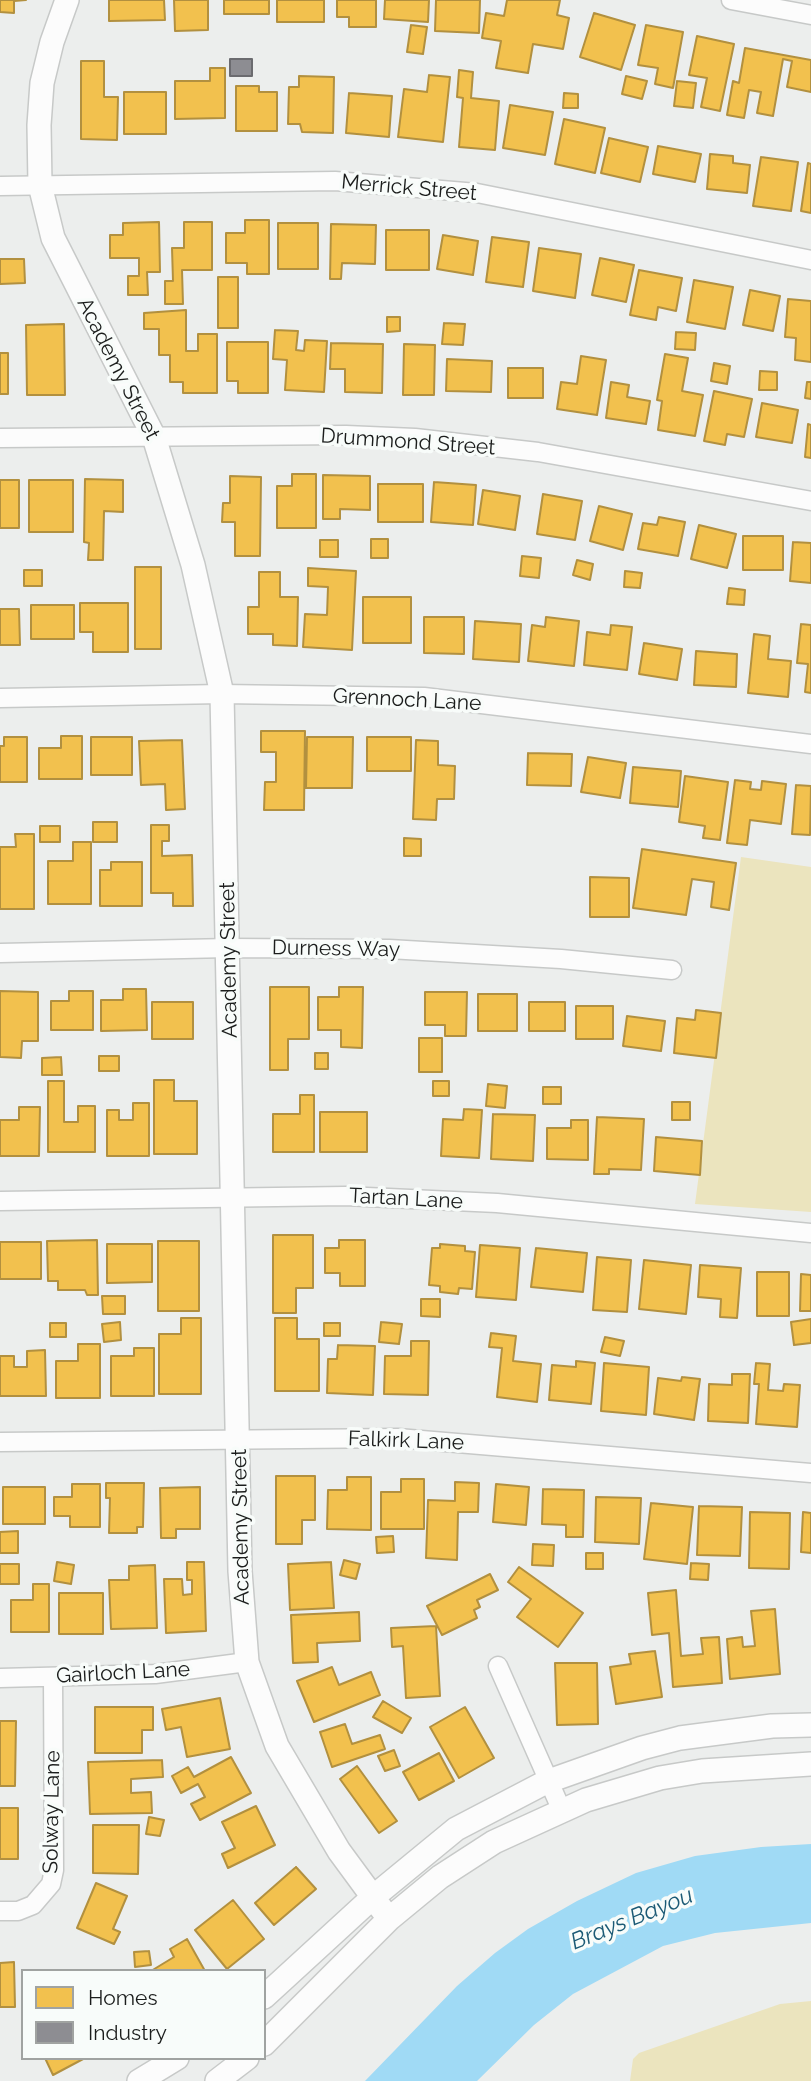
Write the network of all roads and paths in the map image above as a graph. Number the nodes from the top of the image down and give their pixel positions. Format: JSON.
{"nodes":[{"id":1,"x":67,"y":0,"type":"edge"},
{"id":2,"x":731,"y":0,"type":"edge"},
{"id":3,"x":811,"y":15,"type":"edge"},
{"id":4,"x":40,"y":185,"type":"junction"},
{"id":5,"x":0,"y":186,"type":"edge"},
{"id":6,"x":811,"y":260,"type":"edge"},
{"id":7,"x":154,"y":437,"type":"junction"},
{"id":8,"x":0,"y":438,"type":"edge"},
{"id":9,"x":811,"y":502,"type":"edge"},
{"id":10,"x":222,"y":694,"type":"junction"},
{"id":11,"x":0,"y":698,"type":"edge"},
{"id":12,"x":811,"y":744,"type":"edge"},
{"id":13,"x":229,"y":948,"type":"junction"},
{"id":14,"x":0,"y":953,"type":"edge"},
{"id":15,"x":672,"y":970,"type":"dead end"},
{"id":16,"x":234,"y":1197,"type":"junction"},
{"id":17,"x":0,"y":1200,"type":"edge"},
{"id":18,"x":811,"y":1233,"type":"edge"},
{"id":19,"x":239,"y":1438,"type":"junction"},
{"id":20,"x":0,"y":1442,"type":"edge"},
{"id":21,"x":811,"y":1473,"type":"edge"},
{"id":22,"x":247,"y":1662,"type":"junction"},
{"id":23,"x":498,"y":1666,"type":"dead end"},
{"id":24,"x":53,"y":1677,"type":"junction"},
{"id":25,"x":0,"y":1678,"type":"edge"},
{"id":26,"x":811,"y":1725,"type":"edge"},
{"id":27,"x":811,"y":1764,"type":"edge"},
{"id":28,"x":546,"y":1782,"type":"junction"},
{"id":29,"x":562,"y":1811,"type":"junction"},
{"id":30,"x":372,"y":1898,"type":"junction"},
{"id":31,"x":0,"y":1911,"type":"edge"},
{"id":32,"x":389,"y":1919,"type":"junction"},
{"id":33,"x":266,"y":1995,"type":"edge"},
{"id":34,"x":266,"y":2042,"type":"edge"},
{"id":35,"x":174,"y":2060,"type":"edge"},
{"id":36,"x":244,"y":2060,"type":"edge"},
{"id":37,"x":139,"y":2081,"type":"edge"},
{"id":38,"x":217,"y":2081,"type":"edge"}],
"edges":[{"from":1,"to":4,"type":"street","name":"Academy Street"},
{"from":2,"to":3,"type":"street"},
{"from":4,"to":5,"type":"street","name":"Merrick Street"},
{"from":4,"to":6,"type":"street","name":"Merrick Street"},
{"from":4,"to":7,"type":"street","name":"Academy Street"},
{"from":7,"to":8,"type":"street","name":"Drummond Street"},
{"from":7,"to":9,"type":"street","name":"Drummond Street"},
{"from":7,"to":10,"type":"street","name":"Academy Street"},
{"from":10,"to":11,"type":"street","name":"Grennoch Lane"},
{"from":10,"to":12,"type":"street","name":"Grennoch Lane"},
{"from":10,"to":13,"type":"street","name":"Academy Street"},
{"from":13,"to":14,"type":"street","name":"Durness Way"},
{"from":13,"to":15,"type":"street","name":"Durness Way"},
{"from":13,"to":16,"type":"street","name":"Academy Street"},
{"from":16,"to":17,"type":"street","name":"Tartan Lane"},
{"from":16,"to":18,"type":"street","name":"Tartan Lane"},
{"from":16,"to":19,"type":"street","name":"Academy Street"},
{"from":19,"to":20,"type":"street","name":"Falkirk Lane"},
{"from":19,"to":21,"type":"street","name":"Falkirk Lane"},
{"from":19,"to":22,"type":"street","name":"Academy Street"},
{"from":22,"to":24,"type":"street","name":"Gairloch Lane"},
{"from":22,"to":30,"type":"street","name":"Academy Street"},
{"from":23,"to":28,"type":"street"},
{"from":24,"to":25,"type":"street","name":"Gairloch Lane"},
{"from":24,"to":31,"type":"street","name":"Solway Lane"},
{"from":26,"to":28,"type":"street"},
{"from":27,"to":29,"type":"street"},
{"from":28,"to":29,"type":"street"},
{"from":28,"to":30,"type":"street"},
{"from":29,"to":32,"type":"street"},
{"from":30,"to":32,"type":"street","name":"Academy Street"},
{"from":30,"to":33,"type":"street"},
{"from":32,"to":34,"type":"street"},
{"from":35,"to":37,"type":"street"},
{"from":36,"to":38,"type":"street"}]}
